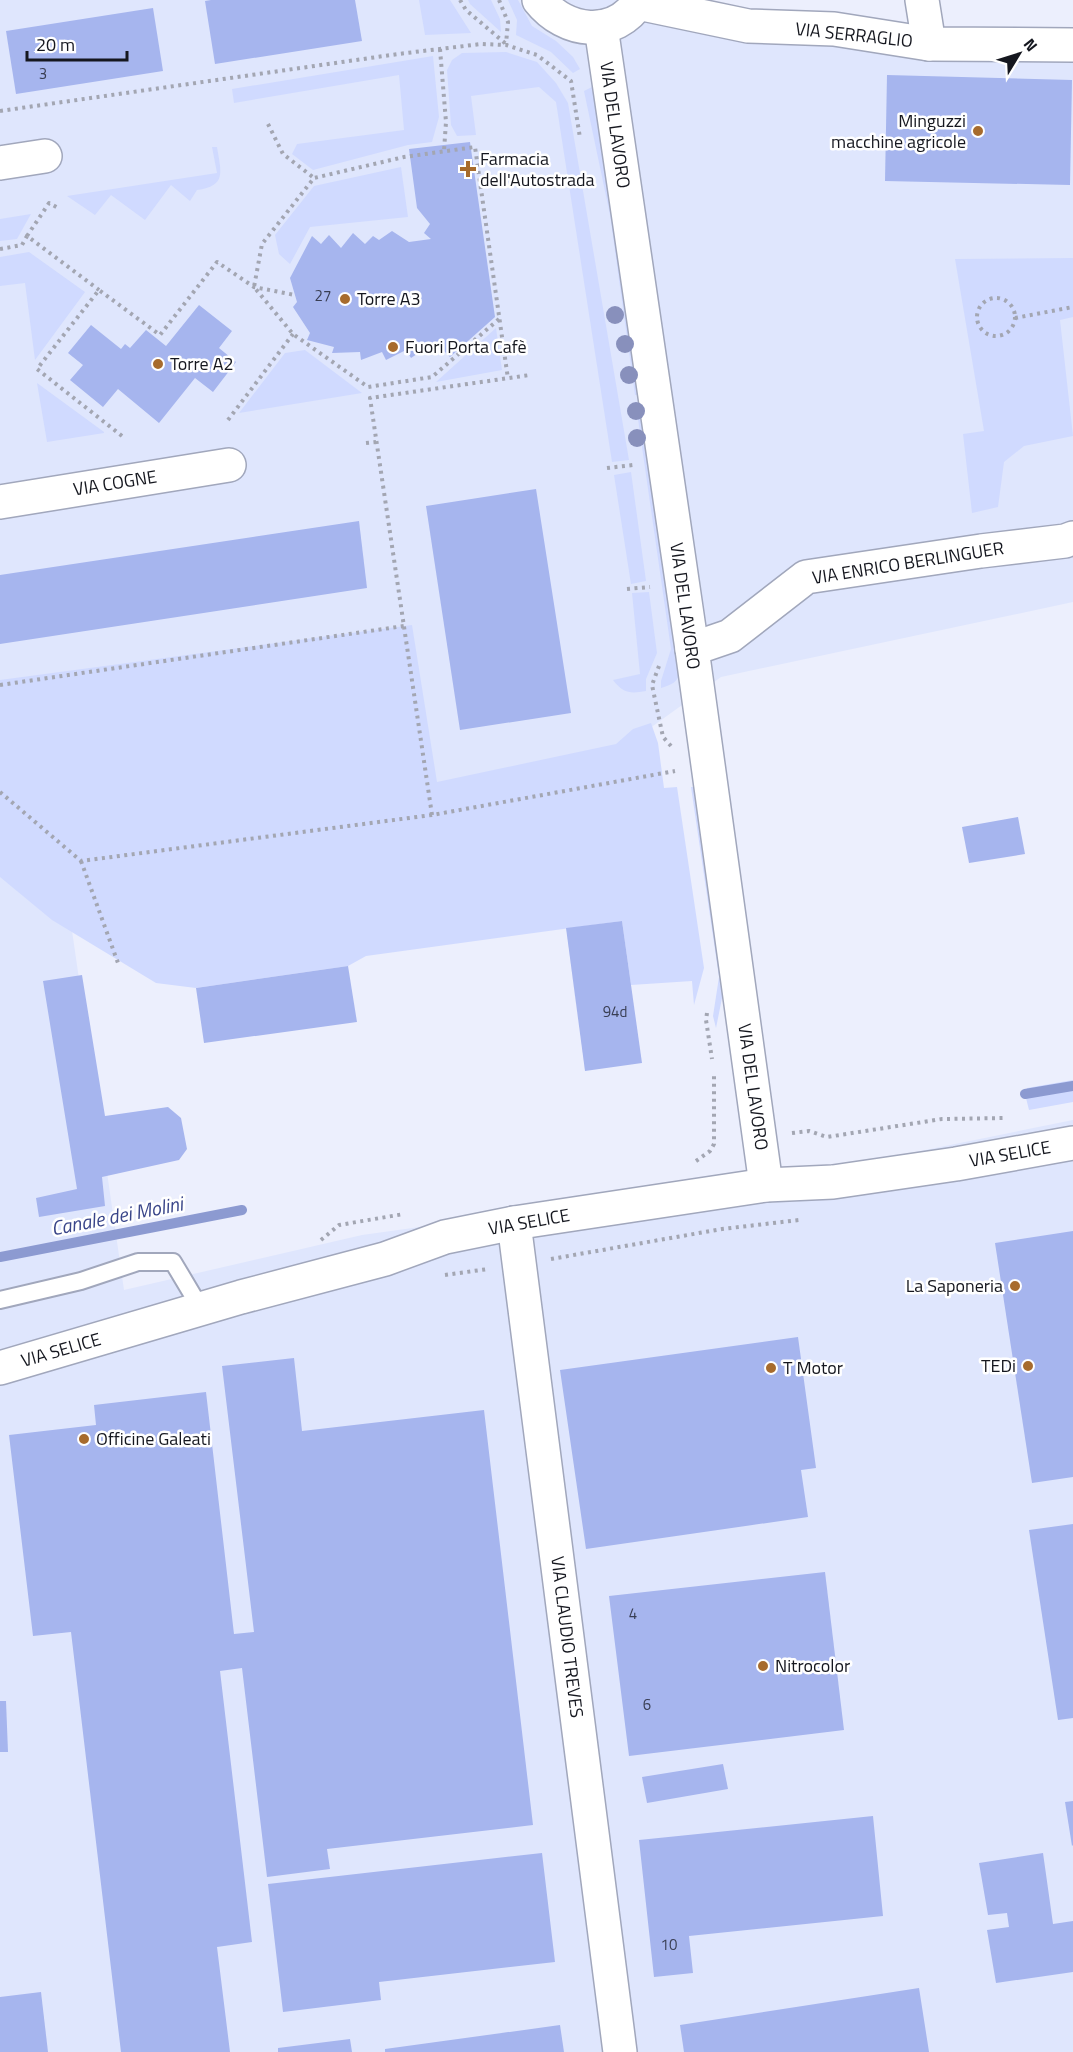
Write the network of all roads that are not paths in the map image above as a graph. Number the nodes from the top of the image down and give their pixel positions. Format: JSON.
{"nodes":[{"id":1,"x":539,"y":0,"type":"edge"},
{"id":2,"x":922,"y":0,"type":"edge"},
{"id":3,"x":639,"y":2,"type":"edge"},
{"id":4,"x":601,"y":27,"type":"junction"},
{"id":5,"x":929,"y":44,"type":"junction"},
{"id":6,"x":1073,"y":45,"type":"edge"},
{"id":7,"x":45,"y":156,"type":"dead end"},
{"id":8,"x":0,"y":162,"type":"edge"},
{"id":9,"x":230,"y":465,"type":"dead end"},
{"id":10,"x":0,"y":502,"type":"edge"},
{"id":11,"x":1073,"y":538,"type":"edge"},
{"id":12,"x":692,"y":649,"type":"junction"},
{"id":13,"x":1073,"y":1143,"type":"edge"},
{"id":14,"x":766,"y":1185,"type":"junction"},
{"id":15,"x":514,"y":1223,"type":"junction"},
{"id":16,"x":0,"y":1300,"type":"edge"},
{"id":17,"x":201,"y":1309,"type":"junction"},
{"id":18,"x":0,"y":1368,"type":"edge"},
{"id":19,"x":620,"y":2052,"type":"edge"}],
"edges":[{"from":1,"to":4,"type":"main road"},
{"from":2,"to":5,"type":"main road"},
{"from":3,"to":4,"type":"main road"},
{"from":3,"to":5,"type":"main road","name":"VIA SERRAGLIO"},
{"from":4,"to":12,"type":"main road","name":"VIA DEL LAVORO"},
{"from":5,"to":6,"type":"main road","name":"VIA SERRAGLIO"},
{"from":7,"to":8,"type":"main road"},
{"from":9,"to":10,"type":"main road","name":"VIA COGNE"},
{"from":11,"to":12,"type":"main road","name":"VIA ENRICO BERLINGUER"},
{"from":12,"to":14,"type":"main road","name":"VIA DEL LAVORO"},
{"from":13,"to":14,"type":"main road","name":"VIA SELICE"},
{"from":14,"to":15,"type":"main road","name":"VIA SELICE"},
{"from":15,"to":17,"type":"main road","name":"VIA SELICE"},
{"from":15,"to":19,"type":"main road","name":"VIA CLAUDIO TREVES"},
{"from":16,"to":17,"type":"lane"},
{"from":17,"to":18,"type":"main road","name":"VIA SELICE"}]}
